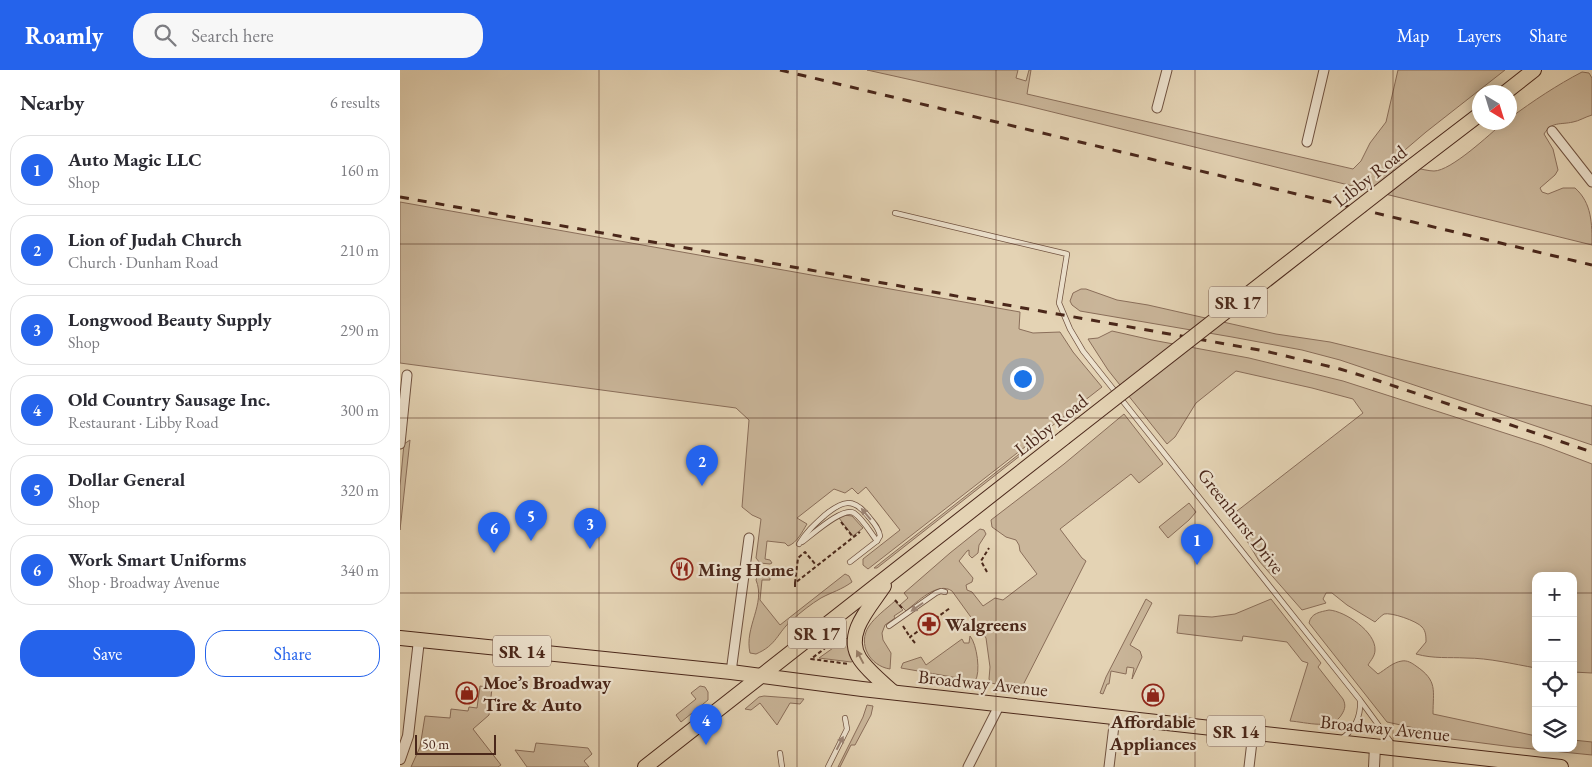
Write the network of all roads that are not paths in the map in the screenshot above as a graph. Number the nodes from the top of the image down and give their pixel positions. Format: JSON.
{"nodes":[{"id":1,"x":1167,"y":70,"type":"edge"},
{"id":2,"x":1324,"y":70,"type":"edge"},
{"id":3,"x":1534,"y":70,"type":"edge"},
{"id":4,"x":1515,"y":85,"type":"edge"},
{"id":5,"x":1157,"y":108,"type":"dead end"},
{"id":6,"x":1472,"y":120,"type":"edge"},
{"id":7,"x":1552,"y":131,"type":"dead end"},
{"id":8,"x":1307,"y":142,"type":"dead end"},
{"id":9,"x":1592,"y":182,"type":"edge"},
{"id":10,"x":895,"y":213,"type":"dead end"},
{"id":11,"x":407,"y":376,"type":"dead end"},
{"id":12,"x":400,"y":444,"type":"edge"},
{"id":13,"x":749,"y":538,"type":"dead end"},
{"id":14,"x":877,"y":541,"type":"junction"},
{"id":15,"x":850,"y":562,"type":"dead end"},
{"id":16,"x":893,"y":573,"type":"junction"},
{"id":17,"x":945,"y":592,"type":"dead end"},
{"id":18,"x":889,"y":626,"type":"dead end"},
{"id":19,"x":400,"y":638,"type":"edge"},
{"id":20,"x":419,"y":640,"type":"junction"},
{"id":21,"x":731,"y":672,"type":"junction"},
{"id":22,"x":762,"y":676,"type":"junction"},
{"id":23,"x":892,"y":692,"type":"junction"},
{"id":24,"x":1360,"y":700,"type":"junction"},
{"id":25,"x":1000,"y":704,"type":"junction"},
{"id":26,"x":1115,"y":717,"type":"junction"},
{"id":27,"x":845,"y":718,"type":"dead end"},
{"id":28,"x":1252,"y":732,"type":"junction"},
{"id":29,"x":1336,"y":742,"type":"junction"},
{"id":30,"x":1375,"y":746,"type":"junction"},
{"id":31,"x":1395,"y":748,"type":"junction"},
{"id":32,"x":780,"y":753,"type":"dead end"},
{"id":33,"x":400,"y":759,"type":"edge"},
{"id":34,"x":1517,"y":765,"type":"edge"},
{"id":35,"x":646,"y":767,"type":"edge"},
{"id":36,"x":782,"y":767,"type":"edge"},
{"id":37,"x":828,"y":767,"type":"edge"},
{"id":38,"x":968,"y":767,"type":"edge"},
{"id":39,"x":1108,"y":767,"type":"edge"},
{"id":40,"x":1249,"y":767,"type":"edge"},
{"id":41,"x":1374,"y":767,"type":"edge"},
{"id":42,"x":1561,"y":767,"type":"edge"}],
"edges":[{"from":1,"to":5,"type":"street"},
{"from":2,"to":8,"type":"street"},
{"from":3,"to":4,"type":"main road"},
{"from":6,"to":16,"type":"main road","name":"Libby Road","number":"SR 17","bridge":true},
{"from":7,"to":9,"type":"street"},
{"from":10,"to":24,"type":"lane","name":"Greenhurst Drive"},
{"from":11,"to":12,"type":"street"},
{"from":13,"to":21,"type":"street"},
{"from":14,"to":14,"type":"lane","one_way":true},
{"from":14,"to":15,"type":"lane"},
{"from":16,"to":22,"type":"main road","name":"Libby Road","number":"SR 17"},
{"from":23,"to":16,"type":"main road","one_way":true},
{"from":17,"to":18,"type":"lane","one_way":true},
{"from":19,"to":20,"type":"main road","name":"Broadway Avenue","number":"SR 14"},
{"from":20,"to":21,"type":"main road","name":"Broadway Avenue","number":"SR 14"},
{"from":20,"to":33,"type":"street"},
{"from":21,"to":22,"type":"main road","name":"Broadway Avenue","number":"SR 14"},
{"from":22,"to":23,"type":"main road","name":"Broadway Avenue","number":"SR 14"},
{"from":22,"to":35,"type":"main road","name":"Libby Road","number":"SR 17"},
{"from":23,"to":25,"type":"main road","name":"Broadway Avenue","number":"SR 14"},
{"from":24,"to":29,"type":"lane"},
{"from":24,"to":31,"type":"lane","name":"Greenhurst Drive"},
{"from":25,"to":26,"type":"main road","name":"Broadway Avenue","number":"SR 14"},
{"from":25,"to":38,"type":"street"},
{"from":26,"to":28,"type":"main road","name":"Broadway Avenue","number":"SR 14"},
{"from":26,"to":39,"type":"street"},
{"from":37,"to":27,"type":"lane","one_way":true},
{"from":28,"to":29,"type":"main road","name":"Broadway Avenue","number":"SR 14"},
{"from":28,"to":40,"type":"street"},
{"from":29,"to":30,"type":"main road","name":"Broadway Avenue","number":"SR 14"},
{"from":30,"to":31,"type":"main road","name":"Broadway Avenue","number":"SR 14"},
{"from":30,"to":41,"type":"street"},
{"from":31,"to":34,"type":"main road","name":"Broadway Avenue","number":"SR 14"},
{"from":32,"to":36,"type":"lane"},
{"from":34,"to":42,"type":"main road","name":"Broadway Avenue","number":"SR 14"}]}
